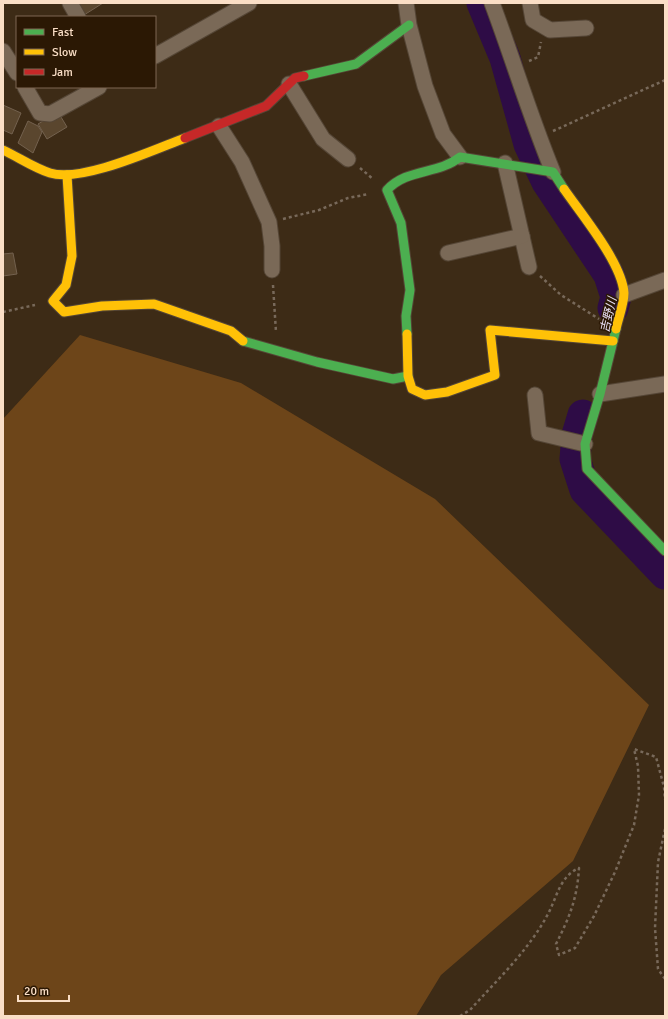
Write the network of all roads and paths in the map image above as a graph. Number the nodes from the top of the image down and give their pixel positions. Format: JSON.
{"nodes":[{"id":1,"x":70,"y":3,"type":"edge"},
{"id":2,"x":249,"y":3,"type":"edge"},
{"id":3,"x":406,"y":3,"type":"edge"},
{"id":4,"x":492,"y":3,"type":"edge"},
{"id":5,"x":530,"y":3,"type":"edge"},
{"id":6,"x":77,"y":16,"type":"edge"},
{"id":7,"x":409,"y":25,"type":"junction"},
{"id":8,"x":544,"y":26,"type":"junction"},
{"id":9,"x":586,"y":28,"type":"dead end"},
{"id":10,"x":3,"y":51,"type":"edge"},
{"id":11,"x":156,"y":55,"type":"edge"},
{"id":12,"x":515,"y":65,"type":"junction"},
{"id":13,"x":16,"y":71,"type":"edge"},
{"id":14,"x":665,"y":80,"type":"edge"},
{"id":15,"x":289,"y":84,"type":"junction"},
{"id":16,"x":26,"y":88,"type":"edge"},
{"id":17,"x":97,"y":88,"type":"edge"},
{"id":18,"x":219,"y":126,"type":"junction"},
{"id":19,"x":539,"y":138,"type":"junction"},
{"id":20,"x":3,"y":150,"type":"edge"},
{"id":21,"x":460,"y":157,"type":"junction"},
{"id":22,"x":348,"y":159,"type":"joint"},
{"id":23,"x":505,"y":163,"type":"junction"},
{"id":24,"x":550,"y":172,"type":"junction"},
{"id":25,"x":67,"y":176,"type":"junction"},
{"id":26,"x":390,"y":187,"type":"junction"},
{"id":27,"x":269,"y":222,"type":"junction"},
{"id":28,"x":522,"y":236,"type":"junction"},
{"id":29,"x":448,"y":253,"type":"dead end"},
{"id":30,"x":529,"y":266,"type":"joint"},
{"id":31,"x":272,"y":270,"type":"joint"},
{"id":32,"x":665,"y":280,"type":"edge"},
{"id":33,"x":624,"y":295,"type":"junction"},
{"id":34,"x":53,"y":301,"type":"junction"},
{"id":35,"x":3,"y":312,"type":"edge"},
{"id":36,"x":594,"y":340,"type":"junction"},
{"id":37,"x":613,"y":341,"type":"junction"},
{"id":38,"x":278,"y":351,"type":"junction"},
{"id":39,"x":408,"y":376,"type":"junction"},
{"id":40,"x":665,"y":384,"type":"edge"},
{"id":41,"x":600,"y":394,"type":"junction"},
{"id":42,"x":535,"y":395,"type":"dead end"},
{"id":43,"x":585,"y":444,"type":"junction"},
{"id":44,"x":665,"y":551,"type":"edge"},
{"id":45,"x":665,"y":800,"type":"edge"},
{"id":46,"x":665,"y":829,"type":"edge"},
{"id":47,"x":665,"y":979,"type":"edge"},
{"id":48,"x":460,"y":1016,"type":"edge"}],
"edges":[{"from":1,"to":6,"type":"street"},
{"from":2,"to":11,"type":"street"},
{"from":3,"to":7,"type":"street"},
{"from":4,"to":12,"type":"street"},
{"from":5,"to":8,"type":"street"},
{"from":7,"to":15,"type":"street"},
{"from":7,"to":21,"type":"street"},
{"from":8,"to":9,"type":"street"},
{"from":8,"to":12,"type":"path"},
{"from":10,"to":13,"type":"street"},
{"from":12,"to":19,"type":"street"},
{"from":14,"to":19,"type":"path"},
{"from":15,"to":18,"type":"street"},
{"from":15,"to":22,"type":"street"},
{"from":16,"to":17,"type":"street"},
{"from":18,"to":25,"type":"street"},
{"from":18,"to":27,"type":"street"},
{"from":19,"to":24,"type":"street"},
{"from":20,"to":25,"type":"street"},
{"from":21,"to":23,"type":"street"},
{"from":21,"to":26,"type":"street"},
{"from":22,"to":26,"type":"path"},
{"from":23,"to":24,"type":"street"},
{"from":23,"to":28,"type":"street"},
{"from":24,"to":33,"type":"street"},
{"from":25,"to":34,"type":"street"},
{"from":26,"to":27,"type":"path"},
{"from":26,"to":39,"type":"street"},
{"from":27,"to":31,"type":"street"},
{"from":28,"to":29,"type":"street"},
{"from":28,"to":30,"type":"street"},
{"from":30,"to":36,"type":"path"},
{"from":31,"to":38,"type":"path"},
{"from":32,"to":33,"type":"street"},
{"from":33,"to":37,"type":"street"},
{"from":34,"to":35,"type":"path"},
{"from":34,"to":38,"type":"street"},
{"from":36,"to":37,"type":"street"},
{"from":36,"to":39,"type":"street"},
{"from":37,"to":41,"type":"street"},
{"from":38,"to":39,"type":"street"},
{"from":40,"to":41,"type":"street"},
{"from":41,"to":43,"type":"street"},
{"from":42,"to":43,"type":"street"},
{"from":43,"to":44,"type":"street"},
{"from":45,"to":48,"type":"path"},
{"from":46,"to":47,"type":"path"}]}
